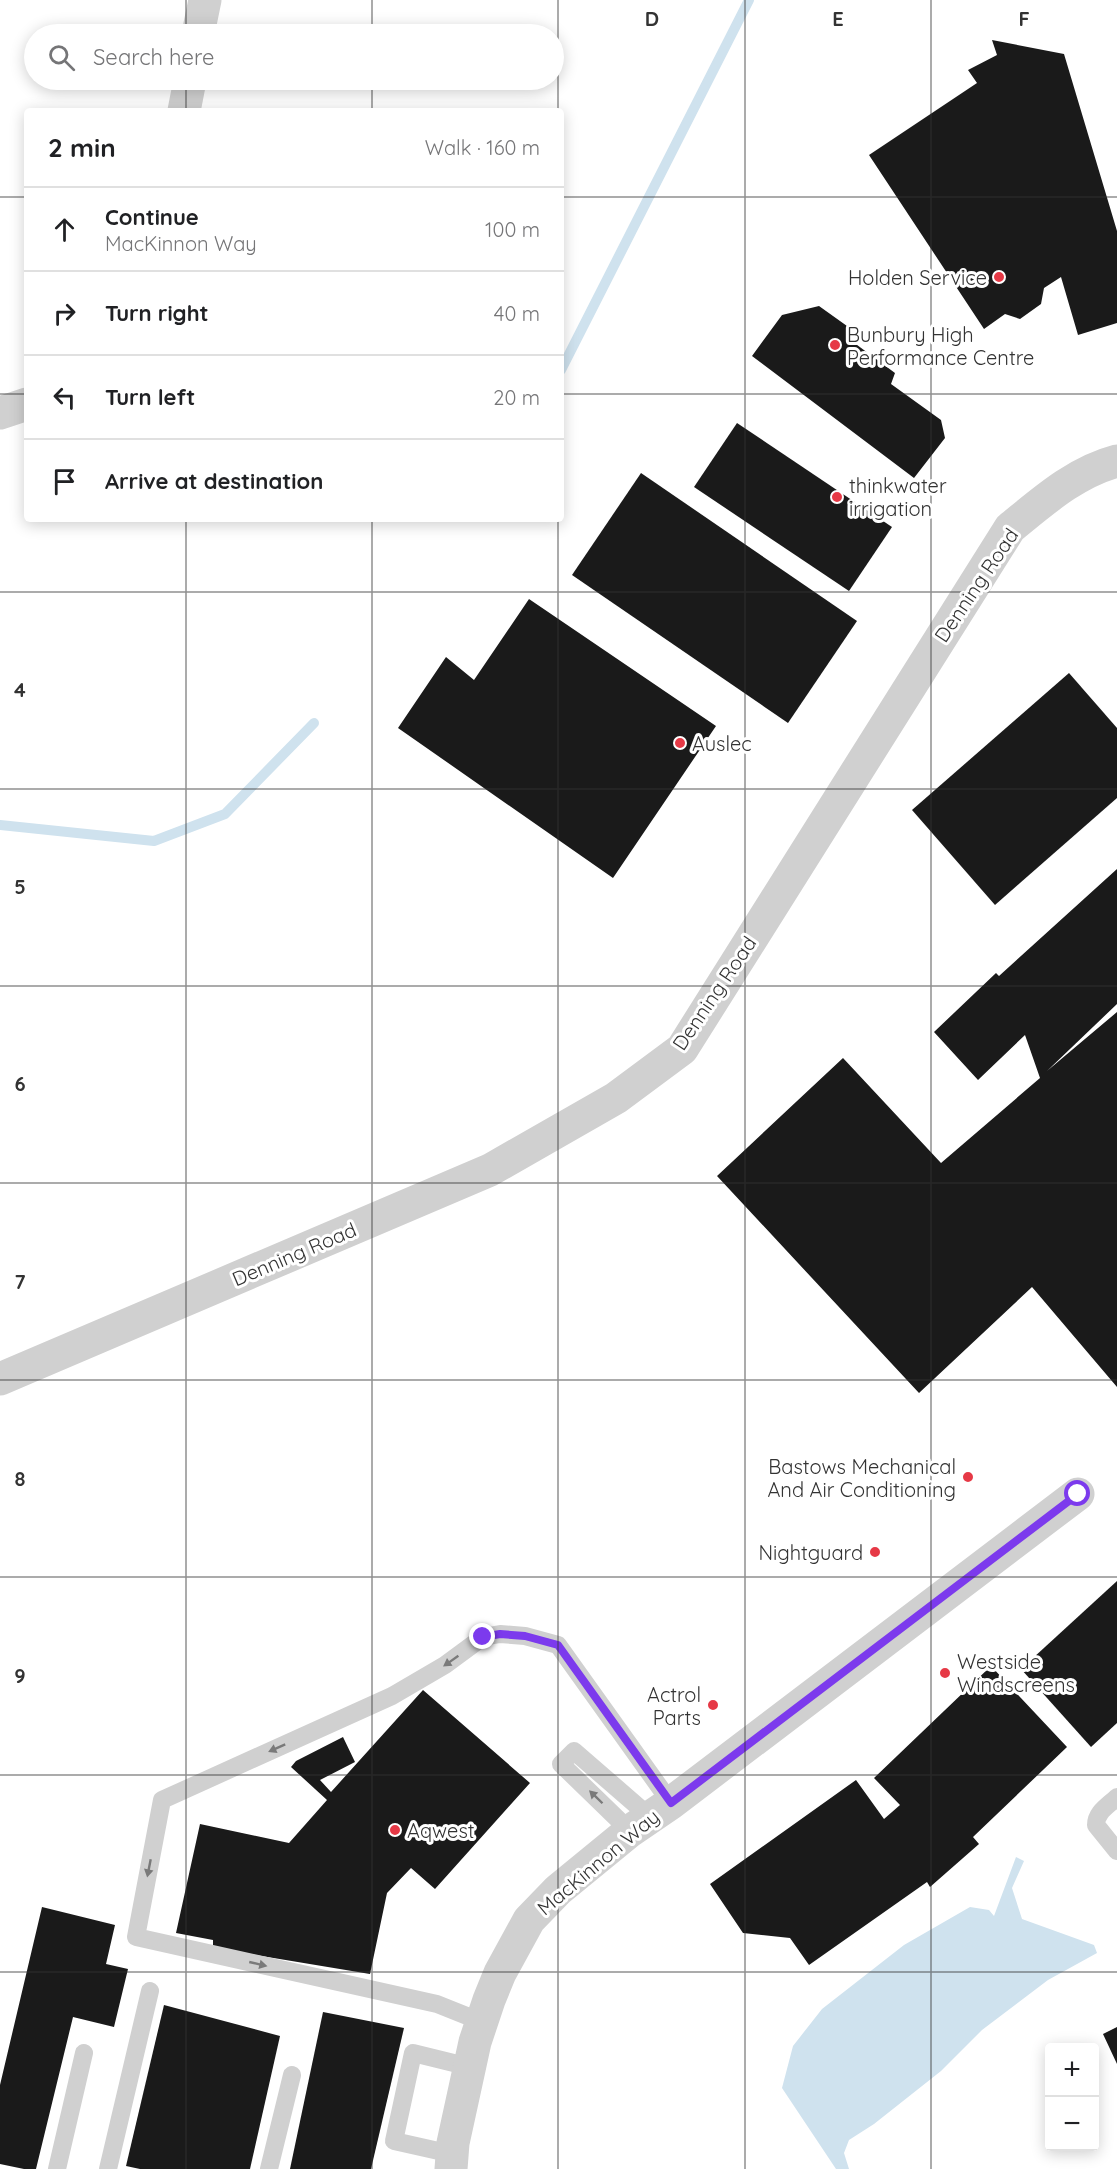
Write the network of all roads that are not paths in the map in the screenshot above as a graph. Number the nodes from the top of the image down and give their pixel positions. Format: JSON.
{"nodes":[{"id":1,"x":205,"y":0,"type":"edge"},
{"id":2,"x":200,"y":24,"type":"edge"},
{"id":3,"x":188,"y":90,"type":"edge"},
{"id":4,"x":185,"y":108,"type":"edge"},
{"id":5,"x":24,"y":405,"type":"edge"},
{"id":6,"x":0,"y":413,"type":"edge"},
{"id":7,"x":1117,"y":461,"type":"edge"},
{"id":8,"x":0,"y":1379,"type":"edge"},
{"id":9,"x":1078,"y":1494,"type":"dead end"},
{"id":10,"x":574,"y":1751,"type":"dead end"},
{"id":11,"x":1117,"y":1797,"type":"edge"},
{"id":12,"x":651,"y":1817,"type":"junction"},
{"id":13,"x":1117,"y":1851,"type":"edge"},
{"id":14,"x":150,"y":1991,"type":"dead end"},
{"id":15,"x":482,"y":2022,"type":"junction"},
{"id":16,"x":84,"y":2053,"type":"dead end"},
{"id":17,"x":470,"y":2067,"type":"junction"},
{"id":18,"x":292,"y":2074,"type":"dead end"},
{"id":19,"x":452,"y":2162,"type":"edge"},
{"id":20,"x":57,"y":2169,"type":"edge"},
{"id":21,"x":108,"y":2169,"type":"edge"},
{"id":22,"x":270,"y":2169,"type":"edge"}],
"edges":[{"from":1,"to":2,"type":"street"},
{"from":3,"to":4,"type":"street"},
{"from":5,"to":6,"type":"street"},
{"from":7,"to":8,"type":"street","name":"Denning Road"},
{"from":9,"to":12,"type":"street","name":"MacKinnon Way"},
{"from":10,"to":12,"type":"lane"},
{"from":11,"to":13,"type":"lane"},
{"from":12,"to":15,"type":"street","name":"MacKinnon Way"},
{"from":12,"to":15,"type":"lane","one_way":true},
{"from":14,"to":21,"type":"lane"},
{"from":15,"to":17,"type":"street","name":"MacKinnon Way"},
{"from":16,"to":20,"type":"lane"},
{"from":17,"to":19,"type":"street","name":"MacKinnon Way"},
{"from":17,"to":19,"type":"lane"},
{"from":18,"to":22,"type":"lane"}]}
